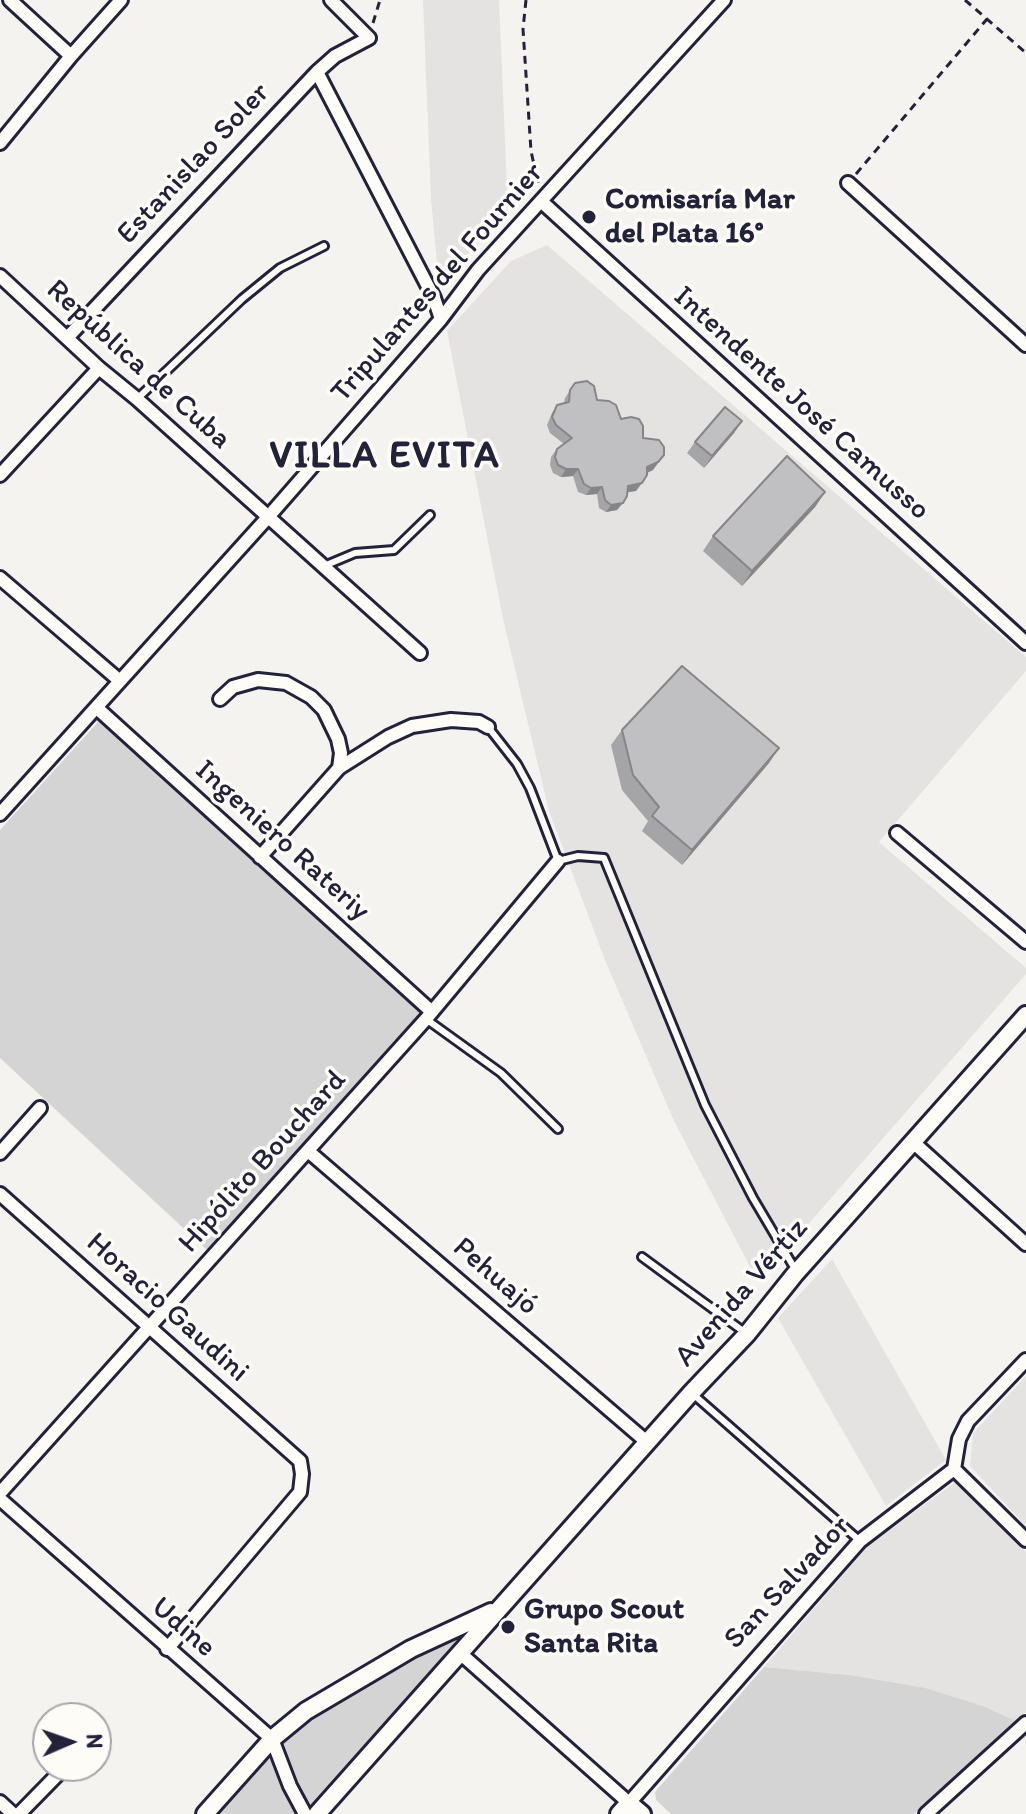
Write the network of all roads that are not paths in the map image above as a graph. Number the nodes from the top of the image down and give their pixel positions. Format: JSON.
{"nodes":[{"id":1,"x":10,"y":0,"type":"edge"},
{"id":2,"x":121,"y":0,"type":"edge"},
{"id":3,"x":331,"y":0,"type":"edge"},
{"id":4,"x":724,"y":0,"type":"edge"},
{"id":5,"x":71,"y":56,"type":"junction"},
{"id":6,"x":317,"y":72,"type":"junction"},
{"id":7,"x":0,"y":143,"type":"edge"},
{"id":8,"x":848,"y":183,"type":"road end"},
{"id":9,"x":542,"y":202,"type":"junction"},
{"id":10,"x":324,"y":246,"type":"dead end"},
{"id":11,"x":0,"y":276,"type":"edge"},
{"id":12,"x":441,"y":319,"type":"junction"},
{"id":13,"x":67,"y":338,"type":"junction"},
{"id":14,"x":1026,"y":345,"type":"edge"},
{"id":15,"x":99,"y":368,"type":"junction"},
{"id":16,"x":137,"y":399,"type":"junction"},
{"id":17,"x":0,"y":475,"type":"edge"},
{"id":18,"x":430,"y":515,"type":"dead end"},
{"id":19,"x":269,"y":516,"type":"junction"},
{"id":20,"x":324,"y":566,"type":"junction"},
{"id":21,"x":0,"y":578,"type":"edge"},
{"id":22,"x":1026,"y":643,"type":"edge"},
{"id":23,"x":420,"y":653,"type":"dead end"},
{"id":24,"x":120,"y":681,"type":"junction"},
{"id":25,"x":220,"y":699,"type":"dead end"},
{"id":26,"x":97,"y":708,"type":"junction"},
{"id":27,"x":488,"y":727,"type":"joint"},
{"id":28,"x":339,"y":768,"type":"junction"},
{"id":29,"x":0,"y":814,"type":"edge"},
{"id":30,"x":897,"y":833,"type":"dead end"},
{"id":31,"x":260,"y":857,"type":"junction"},
{"id":32,"x":558,"y":861,"type":"junction"},
{"id":33,"x":1026,"y":942,"type":"edge"},
{"id":34,"x":1026,"y":1015,"type":"edge"},
{"id":35,"x":429,"y":1016,"type":"junction"},
{"id":36,"x":40,"y":1108,"type":"dead end"},
{"id":37,"x":558,"y":1129,"type":"dead end"},
{"id":38,"x":913,"y":1142,"type":"junction"},
{"id":39,"x":308,"y":1151,"type":"junction"},
{"id":40,"x":0,"y":1153,"type":"edge"},
{"id":41,"x":0,"y":1194,"type":"edge"},
{"id":42,"x":1026,"y":1244,"type":"edge"},
{"id":43,"x":642,"y":1257,"type":"dead end"},
{"id":44,"x":797,"y":1272,"type":"junction"},
{"id":45,"x":149,"y":1327,"type":"junction"},
{"id":46,"x":747,"y":1334,"type":"junction"},
{"id":47,"x":1026,"y":1360,"type":"edge"},
{"id":48,"x":691,"y":1393,"type":"junction"},
{"id":49,"x":648,"y":1443,"type":"junction"},
{"id":50,"x":954,"y":1469,"type":"junction"},
{"id":51,"x":0,"y":1496,"type":"edge"},
{"id":52,"x":1026,"y":1540,"type":"edge"},
{"id":53,"x":860,"y":1541,"type":"junction"},
{"id":54,"x":500,"y":1608,"type":"junction"},
{"id":55,"x":167,"y":1649,"type":"junction"},
{"id":56,"x":460,"y":1653,"type":"junction"},
{"id":57,"x":1026,"y":1723,"type":"edge"},
{"id":58,"x":272,"y":1739,"type":"junction"},
{"id":59,"x":50,"y":1782,"type":"edge"},
{"id":60,"x":0,"y":1802,"type":"edge"},
{"id":61,"x":630,"y":1810,"type":"edge"},
{"id":62,"x":13,"y":1814,"type":"edge"},
{"id":63,"x":19,"y":1814,"type":"edge"},
{"id":64,"x":205,"y":1814,"type":"edge"},
{"id":65,"x":305,"y":1814,"type":"edge"},
{"id":66,"x":317,"y":1814,"type":"edge"},
{"id":67,"x":926,"y":1814,"type":"edge"}],
"edges":[{"from":1,"to":5,"type":"street"},
{"from":2,"to":5,"type":"street"},
{"from":3,"to":6,"type":"street","name":"Estanislao Soler"},
{"from":4,"to":9,"type":"street","name":"Tripulantes del Fournier"},
{"from":5,"to":7,"type":"street"},
{"from":6,"to":12,"type":"street"},
{"from":6,"to":13,"type":"street","name":"Estanislao Soler"},
{"from":8,"to":14,"type":"street"},
{"from":9,"to":12,"type":"street","name":"Tripulantes del Fournier"},
{"from":9,"to":22,"type":"street","name":"Intendente José Camusso"},
{"from":10,"to":16,"type":"lane"},
{"from":11,"to":13,"type":"street","name":"República de Cuba"},
{"from":12,"to":19,"type":"street","name":"Tripulantes del Fournier"},
{"from":13,"to":15,"type":"street","name":"República de Cuba"},
{"from":15,"to":16,"type":"street","name":"República de Cuba"},
{"from":15,"to":17,"type":"street"},
{"from":16,"to":19,"type":"street","name":"República de Cuba"},
{"from":18,"to":20,"type":"lane"},
{"from":19,"to":20,"type":"street","name":"República de Cuba"},
{"from":19,"to":24,"type":"street","name":"Tripulantes del Fournier"},
{"from":20,"to":23,"type":"street","name":"República de Cuba"},
{"from":21,"to":24,"type":"street"},
{"from":24,"to":26,"type":"street","name":"Tripulantes del Fournier"},
{"from":25,"to":28,"type":"street"},
{"from":26,"to":29,"type":"street","name":"Tripulantes del Fournier"},
{"from":26,"to":31,"type":"street","name":"Ingeniero Rateriy"},
{"from":27,"to":28,"type":"street"},
{"from":27,"to":32,"type":"lane"},
{"from":28,"to":31,"type":"street"},
{"from":30,"to":33,"type":"street"},
{"from":31,"to":35,"type":"street","name":"Ingeniero Rateriy"},
{"from":32,"to":35,"type":"street","name":"Hipólito Bouchard"},
{"from":32,"to":44,"type":"lane"},
{"from":34,"to":38,"type":"street","name":"Avenida Vértiz"},
{"from":35,"to":37,"type":"lane"},
{"from":35,"to":39,"type":"street","name":"Hipólito Bouchard"},
{"from":36,"to":40,"type":"street"},
{"from":38,"to":42,"type":"street"},
{"from":38,"to":44,"type":"street","name":"Avenida Vértiz"},
{"from":39,"to":45,"type":"street","name":"Hipólito Bouchard"},
{"from":39,"to":49,"type":"street","name":"Pehuajó"},
{"from":41,"to":45,"type":"street","name":"Horacio Gaudini"},
{"from":43,"to":46,"type":"lane"},
{"from":44,"to":46,"type":"street","name":"Avenida Vértiz"},
{"from":45,"to":51,"type":"street","name":"Hipólito Bouchard"},
{"from":45,"to":55,"type":"street","name":"Horacio Gaudini"},
{"from":46,"to":48,"type":"street","name":"Avenida Vértiz"},
{"from":47,"to":50,"type":"street"},
{"from":48,"to":49,"type":"street","name":"Avenida Vértiz"},
{"from":48,"to":53,"type":"lane"},
{"from":49,"to":54,"type":"street","name":"Avenida Vértiz"},
{"from":50,"to":52,"type":"street"},
{"from":50,"to":53,"type":"street","name":"San Salvador"},
{"from":51,"to":55,"type":"street","name":"Udine"},
{"from":53,"to":61,"type":"street","name":"San Salvador"},
{"from":54,"to":56,"type":"street","name":"Avenida Vértiz"},
{"from":54,"to":58,"type":"street"},
{"from":55,"to":58,"type":"street","name":"Udine"},
{"from":56,"to":61,"type":"street"},
{"from":56,"to":66,"type":"street","name":"Avenida Vértiz"},
{"from":57,"to":67,"type":"street"},
{"from":58,"to":64,"type":"street"},
{"from":58,"to":65,"type":"street","name":"Udine"},
{"from":59,"to":63,"type":"street"},
{"from":60,"to":62,"type":"street"}]}
